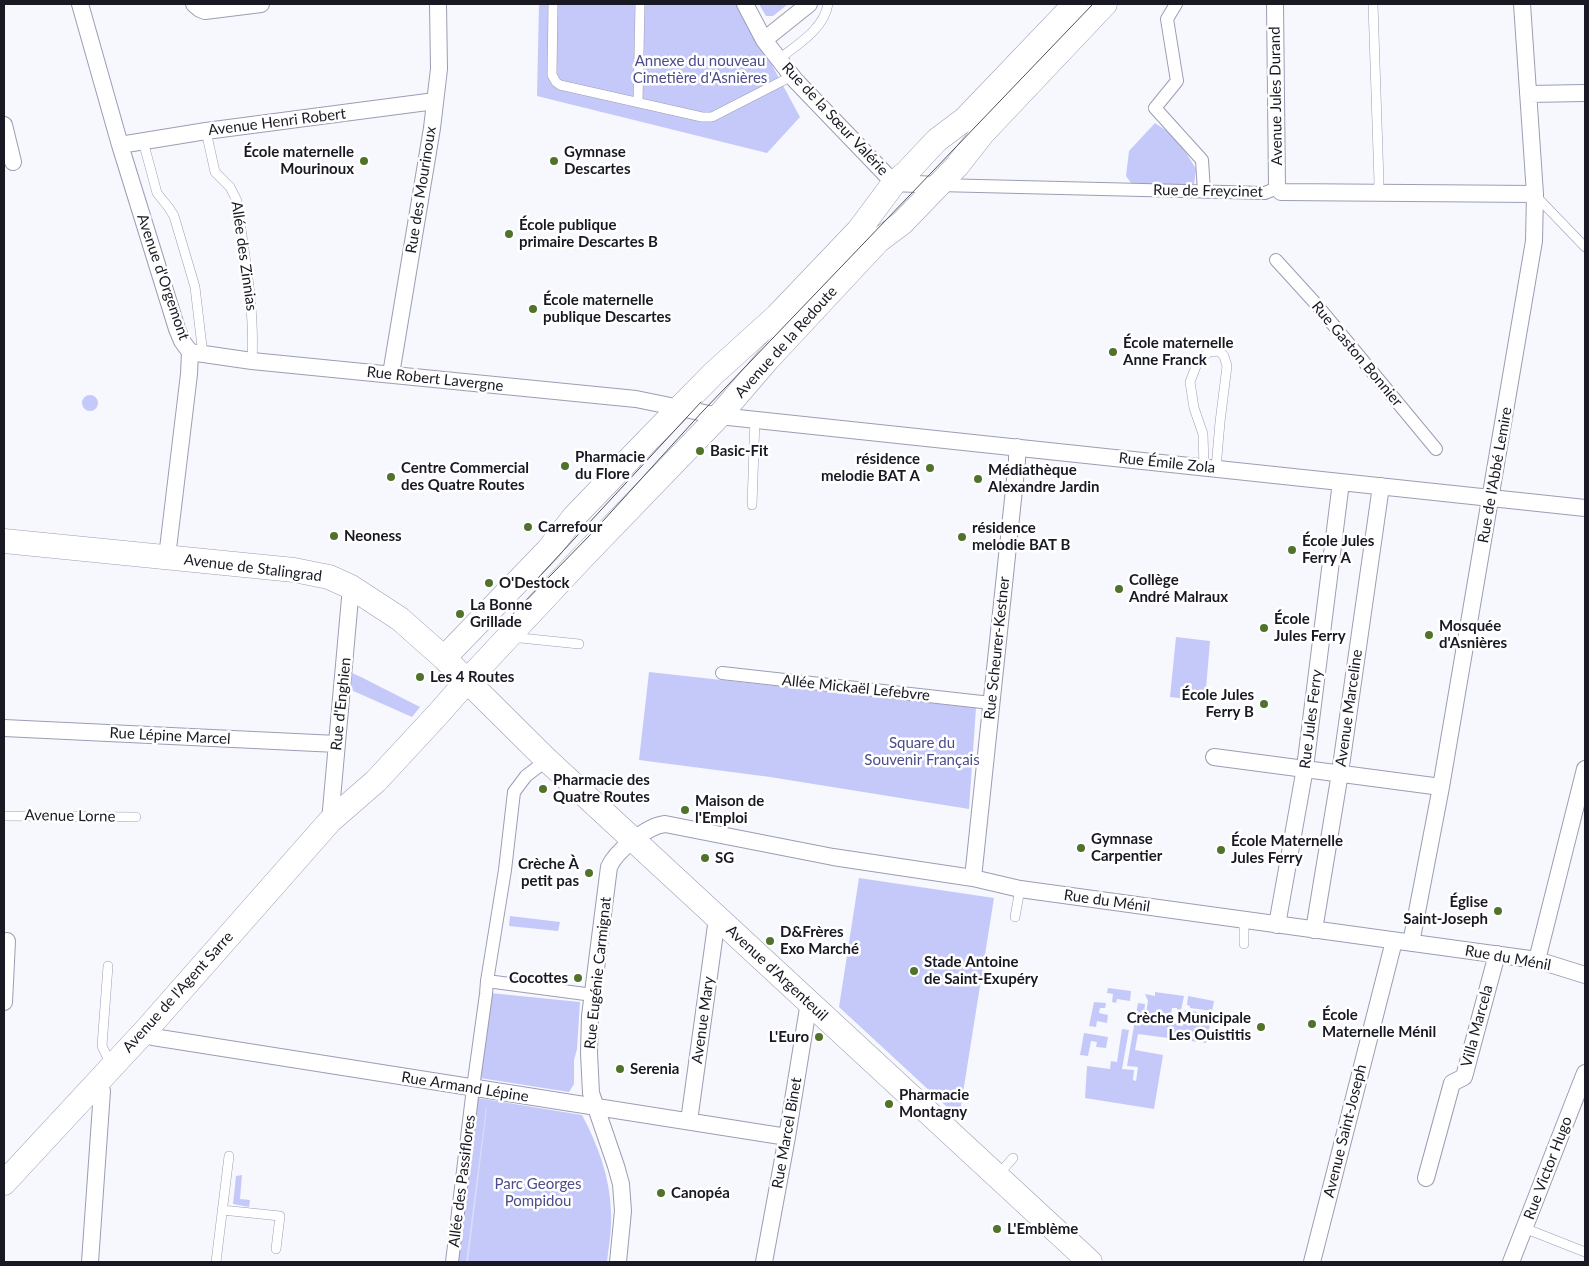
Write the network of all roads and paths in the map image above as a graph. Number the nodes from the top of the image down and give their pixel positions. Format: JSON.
{"nodes":[{"id":1,"x":80,"y":4,"type":"edge"},
{"id":2,"x":194,"y":4,"type":"edge"},
{"id":3,"x":261,"y":4,"type":"edge"},
{"id":4,"x":438,"y":4,"type":"edge"},
{"id":5,"x":553,"y":4,"type":"edge"},
{"id":6,"x":640,"y":4,"type":"edge"},
{"id":7,"x":745,"y":4,"type":"edge"},
{"id":8,"x":808,"y":4,"type":"edge"},
{"id":9,"x":828,"y":4,"type":"edge"},
{"id":10,"x":1075,"y":4,"type":"edge"},
{"id":11,"x":1105,"y":4,"type":"edge"},
{"id":12,"x":1176,"y":4,"type":"edge"},
{"id":13,"x":1275,"y":4,"type":"edge"},
{"id":14,"x":1373,"y":4,"type":"edge"},
{"id":15,"x":1522,"y":4,"type":"edge"},
{"id":16,"x":764,"y":40,"type":"junction"},
{"id":17,"x":779,"y":59,"type":"junction"},
{"id":18,"x":792,"y":76,"type":"junction"},
{"id":19,"x":1585,"y":93,"type":"edge"},
{"id":20,"x":1528,"y":94,"type":"junction"},
{"id":21,"x":435,"y":101,"type":"junction"},
{"id":22,"x":638,"y":102,"type":"junction"},
{"id":23,"x":4,"y":126,"type":"edge"},
{"id":24,"x":206,"y":131,"type":"junction"},
{"id":25,"x":142,"y":141,"type":"junction"},
{"id":26,"x":120,"y":145,"type":"junction"},
{"id":27,"x":13,"y":162,"type":"dead end"},
{"id":28,"x":894,"y":183,"type":"junction"},
{"id":29,"x":938,"y":185,"type":"junction"},
{"id":30,"x":1277,"y":188,"type":"junction"},
{"id":31,"x":1204,"y":192,"type":"junction"},
{"id":32,"x":1378,"y":194,"type":"junction"},
{"id":33,"x":1535,"y":194,"type":"junction"},
{"id":34,"x":1585,"y":247,"type":"edge"},
{"id":35,"x":1276,"y":260,"type":"dead end"},
{"id":36,"x":197,"y":353,"type":"junction"},
{"id":37,"x":252,"y":361,"type":"junction"},
{"id":38,"x":390,"y":374,"type":"junction"},
{"id":39,"x":680,"y":407,"type":"junction"},
{"id":40,"x":719,"y":416,"type":"junction"},
{"id":41,"x":755,"y":419,"type":"junction"},
{"id":42,"x":1017,"y":447,"type":"junction"},
{"id":43,"x":1436,"y":449,"type":"dead end"},
{"id":44,"x":1210,"y":468,"type":"junction"},
{"id":45,"x":1342,"y":482,"type":"junction"},
{"id":46,"x":1381,"y":486,"type":"junction"},
{"id":47,"x":1491,"y":498,"type":"junction"},
{"id":48,"x":752,"y":505,"type":"dead end"},
{"id":49,"x":1585,"y":508,"type":"edge"},
{"id":50,"x":4,"y":541,"type":"edge"},
{"id":51,"x":167,"y":557,"type":"junction"},
{"id":52,"x":352,"y":587,"type":"junction"},
{"id":53,"x":508,"y":637,"type":"junction"},
{"id":54,"x":579,"y":644,"type":"dead end"},
{"id":55,"x":444,"y":658,"type":"junction"},
{"id":56,"x":722,"y":673,"type":"dead end"},
{"id":57,"x":467,"y":680,"type":"junction"},
{"id":58,"x":991,"y":703,"type":"junction"},
{"id":59,"x":4,"y":728,"type":"edge"},
{"id":60,"x":337,"y":744,"type":"junction"},
{"id":61,"x":1214,"y":757,"type":"dead end"},
{"id":62,"x":547,"y":760,"type":"junction"},
{"id":63,"x":1305,"y":768,"type":"junction"},
{"id":64,"x":1585,"y":769,"type":"edge"},
{"id":65,"x":1340,"y":773,"type":"junction"},
{"id":66,"x":1441,"y":787,"type":"junction"},
{"id":67,"x":4,"y":816,"type":"edge"},
{"id":68,"x":136,"y":817,"type":"dead end"},
{"id":69,"x":330,"y":821,"type":"junction"},
{"id":70,"x":634,"y":839,"type":"junction"},
{"id":71,"x":973,"y":878,"type":"junction"},
{"id":72,"x":1020,"y":889,"type":"junction"},
{"id":73,"x":1015,"y":917,"type":"dead end"},
{"id":74,"x":717,"y":918,"type":"junction"},
{"id":75,"x":1244,"y":920,"type":"junction"},
{"id":76,"x":1277,"y":925,"type":"junction"},
{"id":77,"x":1314,"y":930,"type":"junction"},
{"id":78,"x":7,"y":941,"type":"dead end"},
{"id":79,"x":1394,"y":941,"type":"junction"},
{"id":80,"x":1412,"y":943,"type":"junction"},
{"id":81,"x":1244,"y":944,"type":"dead end"},
{"id":82,"x":1497,"y":954,"type":"junction"},
{"id":83,"x":1537,"y":960,"type":"junction"},
{"id":84,"x":108,"y":966,"type":"dead end"},
{"id":85,"x":1585,"y":975,"type":"edge"},
{"id":86,"x":487,"y":982,"type":"junction"},
{"id":87,"x":593,"y":995,"type":"junction"},
{"id":88,"x":4,"y":1002,"type":"edge"},
{"id":89,"x":809,"y":1002,"type":"junction"},
{"id":90,"x":146,"y":1030,"type":"junction"},
{"id":91,"x":1585,"y":1073,"type":"edge"},
{"id":92,"x":104,"y":1074,"type":"junction"},
{"id":93,"x":473,"y":1088,"type":"junction"},
{"id":94,"x":596,"y":1106,"type":"junction"},
{"id":95,"x":690,"y":1122,"type":"junction"},
{"id":96,"x":788,"y":1137,"type":"junction"},
{"id":97,"x":229,"y":1156,"type":"dead end"},
{"id":98,"x":1013,"y":1158,"type":"dead end"},
{"id":99,"x":997,"y":1176,"type":"junction"},
{"id":100,"x":1426,"y":1178,"type":"dead end"},
{"id":101,"x":4,"y":1182,"type":"edge"},
{"id":102,"x":222,"y":1210,"type":"junction"},
{"id":103,"x":1524,"y":1228,"type":"junction"},
{"id":104,"x":276,"y":1249,"type":"dead end"},
{"id":105,"x":1585,"y":1252,"type":"edge"},
{"id":106,"x":90,"y":1262,"type":"edge"},
{"id":107,"x":216,"y":1262,"type":"edge"},
{"id":108,"x":452,"y":1262,"type":"edge"},
{"id":109,"x":618,"y":1262,"type":"edge"},
{"id":110,"x":764,"y":1262,"type":"edge"},
{"id":111,"x":1090,"y":1262,"type":"edge"},
{"id":112,"x":1312,"y":1262,"type":"edge"},
{"id":113,"x":1511,"y":1262,"type":"edge"}],
"edges":[{"from":1,"to":26,"type":"street","name":"Avenue d'Orgemont"},
{"from":2,"to":3,"type":"street"},
{"from":4,"to":21,"type":"street","name":"Rue des Mourinoux"},
{"from":5,"to":22,"type":"lane"},
{"from":6,"to":22,"type":"lane"},
{"from":7,"to":16,"type":"street","name":"Rue de la Sœur Valérie"},
{"from":8,"to":16,"type":"street"},
{"from":9,"to":17,"type":"lane"},
{"from":10,"to":28,"type":"main road","name":"Avenue de la Redoute"},
{"from":11,"to":29,"type":"main road","name":"Avenue de la Redoute"},
{"from":12,"to":31,"type":"street"},
{"from":13,"to":30,"type":"street","name":"Avenue Jules Durand"},
{"from":14,"to":32,"type":"lane"},
{"from":15,"to":20,"type":"street","name":"Rue de l'Abbé Lemire"},
{"from":16,"to":17,"type":"street","name":"Rue de la Sœur Valérie"},
{"from":17,"to":18,"type":"street","name":"Rue de la Sœur Valérie"},
{"from":18,"to":22,"type":"lane"},
{"from":18,"to":28,"type":"street","name":"Rue de la Sœur Valérie"},
{"from":19,"to":20,"type":"street"},
{"from":20,"to":33,"type":"street","name":"Rue de l'Abbé Lemire"},
{"from":21,"to":24,"type":"street","name":"Avenue Henri Robert"},
{"from":21,"to":38,"type":"street","name":"Rue des Mourinoux"},
{"from":23,"to":27,"type":"street"},
{"from":24,"to":25,"type":"street","name":"Avenue Henri Robert"},
{"from":24,"to":37,"type":"lane","name":"Allée des Zinnias"},
{"from":25,"to":26,"type":"street","name":"Avenue Henri Robert"},
{"from":25,"to":36,"type":"lane"},
{"from":26,"to":36,"type":"street","name":"Avenue d'Orgemont"},
{"from":28,"to":29,"type":"street"},
{"from":28,"to":39,"type":"main road","name":"Avenue de la Redoute"},
{"from":29,"to":31,"type":"street","name":"Rue de Freycinet"},
{"from":29,"to":40,"type":"main road","name":"Avenue de la Redoute"},
{"from":30,"to":31,"type":"street","name":"Rue de Freycinet"},
{"from":30,"to":32,"type":"street","name":"Rue de Freycinet"},
{"from":32,"to":33,"type":"street","name":"Rue de Freycinet"},
{"from":33,"to":34,"type":"lane"},
{"from":33,"to":47,"type":"street","name":"Rue de l'Abbé Lemire"},
{"from":35,"to":43,"type":"street","name":"Rue Gaston Bonnier"},
{"from":36,"to":37,"type":"street","name":"Rue Robert Lavergne"},
{"from":36,"to":51,"type":"street","name":"Avenue d'Orgemont"},
{"from":37,"to":38,"type":"street","name":"Rue Robert Lavergne"},
{"from":38,"to":39,"type":"street","name":"Rue Robert Lavergne"},
{"from":39,"to":40,"type":"street","name":"Rue Robert Lavergne"},
{"from":39,"to":55,"type":"main road","name":"Avenue de la Redoute"},
{"from":40,"to":41,"type":"street","name":"Rue Émile Zola"},
{"from":40,"to":53,"type":"main road","name":"Avenue de la Redoute"},
{"from":41,"to":42,"type":"street","name":"Rue Émile Zola"},
{"from":41,"to":48,"type":"lane"},
{"from":42,"to":44,"type":"street","name":"Rue Émile Zola"},
{"from":42,"to":58,"type":"street","name":"Rue Scheurer-Kestner"},
{"from":44,"to":44,"type":"lane"},
{"from":44,"to":45,"type":"street","name":"Rue Émile Zola"},
{"from":45,"to":46,"type":"street","name":"Rue Émile Zola"},
{"from":45,"to":63,"type":"street","name":"Rue Jules Ferry"},
{"from":46,"to":47,"type":"street","name":"Rue Émile Zola"},
{"from":46,"to":65,"type":"street","name":"Avenue Marceline"},
{"from":47,"to":49,"type":"street","name":"Rue Émile Zola"},
{"from":47,"to":66,"type":"street","name":"Rue de l'Abbé Lemire"},
{"from":50,"to":51,"type":"main road","name":"Avenue de Stalingrad"},
{"from":51,"to":52,"type":"main road","name":"Avenue de Stalingrad"},
{"from":52,"to":55,"type":"main road","name":"Avenue de Stalingrad"},
{"from":52,"to":60,"type":"street","name":"Rue d'Enghien"},
{"from":53,"to":54,"type":"lane"},
{"from":53,"to":57,"type":"main road","name":"Avenue de la Redoute"},
{"from":55,"to":57,"type":"main road","name":"Avenue de Stalingrad"},
{"from":56,"to":58,"type":"street","name":"Allée Mickaël Lefebvre"},
{"from":57,"to":62,"type":"main road","name":"Avenue d'Argenteuil"},
{"from":57,"to":69,"type":"main road","name":"Avenue de l'Agent Sarre"},
{"from":58,"to":71,"type":"street","name":"Rue Scheurer-Kestner"},
{"from":59,"to":60,"type":"street","name":"Rue Lépine Marcel"},
{"from":60,"to":69,"type":"street","name":"Rue d'Enghien"},
{"from":61,"to":63,"type":"street"},
{"from":62,"to":70,"type":"main road","name":"Avenue d'Argenteuil"},
{"from":62,"to":86,"type":"street","name":"Allée des Passiflores"},
{"from":63,"to":65,"type":"street"},
{"from":63,"to":76,"type":"street","name":"Rue Jules Ferry"},
{"from":64,"to":83,"type":"street"},
{"from":65,"to":66,"type":"street"},
{"from":65,"to":77,"type":"street","name":"Avenue Marceline"},
{"from":66,"to":80,"type":"street","name":"Rue de l'Abbé Lemire"},
{"from":67,"to":68,"type":"lane","name":"Avenue Lorne"},
{"from":69,"to":90,"type":"main road","name":"Avenue de l'Agent Sarre"},
{"from":70,"to":71,"type":"street","name":"Rue du Ménil"},
{"from":70,"to":74,"type":"main road","name":"Avenue d'Argenteuil"},
{"from":70,"to":87,"type":"street","name":"Rue Eugénie Carmignat"},
{"from":71,"to":72,"type":"street","name":"Rue du Ménil"},
{"from":72,"to":73,"type":"lane"},
{"from":72,"to":75,"type":"street","name":"Rue du Ménil"},
{"from":74,"to":89,"type":"main road","name":"Avenue d'Argenteuil"},
{"from":74,"to":95,"type":"street","name":"Avenue Mary"},
{"from":75,"to":76,"type":"street","name":"Rue du Ménil"},
{"from":75,"to":81,"type":"lane"},
{"from":76,"to":77,"type":"street","name":"Rue du Ménil"},
{"from":77,"to":79,"type":"street","name":"Rue du Ménil"},
{"from":78,"to":88,"type":"street"},
{"from":79,"to":80,"type":"street","name":"Rue du Ménil"},
{"from":79,"to":112,"type":"street","name":"Avenue Saint-Joseph"},
{"from":80,"to":82,"type":"street","name":"Rue du Ménil"},
{"from":82,"to":83,"type":"street","name":"Rue du Ménil"},
{"from":82,"to":100,"type":"street","name":"Villa Marcela"},
{"from":83,"to":85,"type":"street","name":"Rue du Ménil"},
{"from":84,"to":92,"type":"lane"},
{"from":86,"to":87,"type":"street"},
{"from":86,"to":93,"type":"street","name":"Allée des Passiflores"},
{"from":87,"to":94,"type":"street","name":"Rue Eugénie Carmignat"},
{"from":89,"to":96,"type":"street","name":"Rue Marcel Binet"},
{"from":89,"to":99,"type":"main road","name":"Avenue d'Argenteuil"},
{"from":90,"to":92,"type":"main road","name":"Avenue de l'Agent Sarre"},
{"from":90,"to":93,"type":"street","name":"Rue Armand Lépine"},
{"from":91,"to":103,"type":"street","name":"Rue Victor Hugo"},
{"from":92,"to":101,"type":"main road","name":"Avenue de l'Agent Sarre"},
{"from":92,"to":106,"type":"street"},
{"from":93,"to":94,"type":"street","name":"Rue Armand Lépine"},
{"from":93,"to":108,"type":"street","name":"Allée des Passiflores"},
{"from":94,"to":95,"type":"street","name":"Rue Armand Lépine"},
{"from":94,"to":109,"type":"street","name":"Rue Eugénie Carmignat"},
{"from":95,"to":96,"type":"street","name":"Rue Armand Lépine"},
{"from":96,"to":110,"type":"street","name":"Rue Marcel Binet"},
{"from":97,"to":102,"type":"lane"},
{"from":98,"to":99,"type":"lane"},
{"from":99,"to":111,"type":"main road","name":"Avenue d'Argenteuil"},
{"from":102,"to":104,"type":"lane"},
{"from":102,"to":107,"type":"lane"},
{"from":103,"to":105,"type":"lane"},
{"from":103,"to":113,"type":"street","name":"Rue Victor Hugo"}]}
